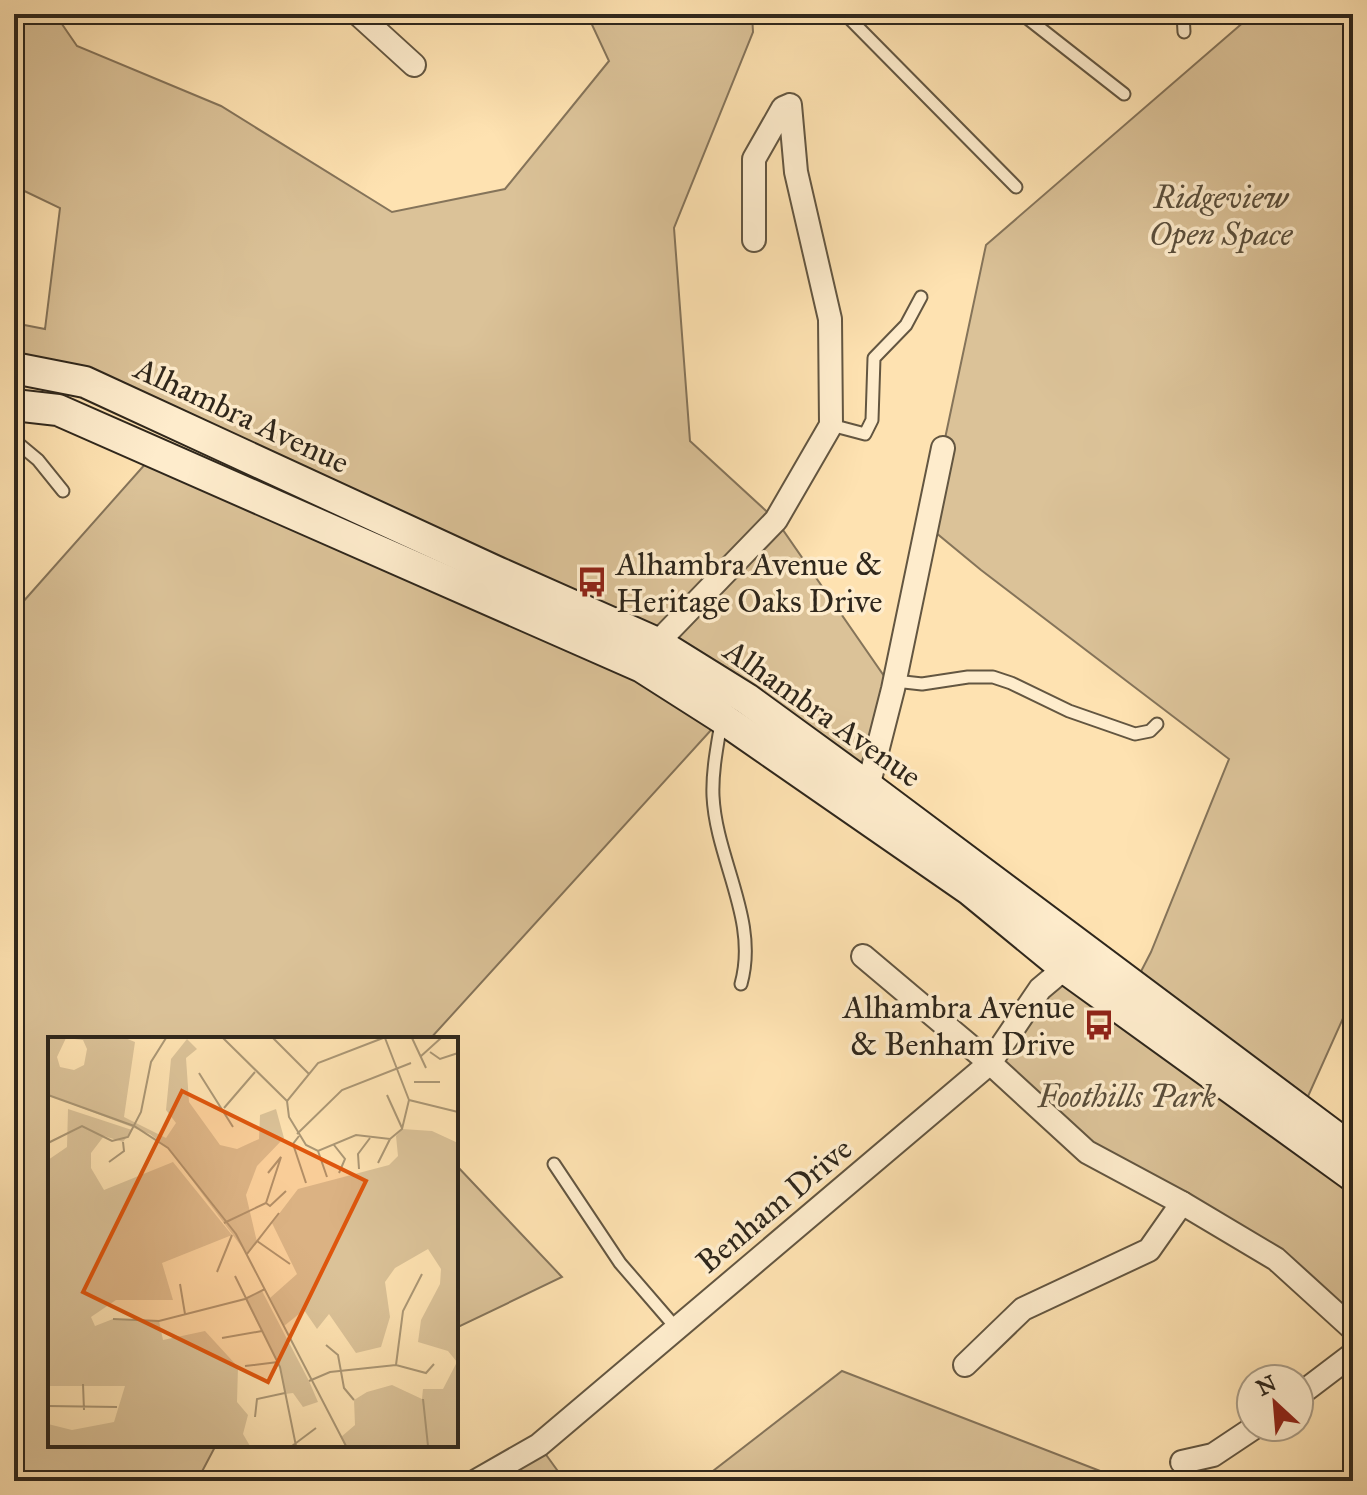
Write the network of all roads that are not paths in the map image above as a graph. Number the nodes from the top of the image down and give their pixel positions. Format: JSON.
{"nodes":[{"id":1,"x":358,"y":14,"type":"edge"},
{"id":2,"x":845,"y":14,"type":"edge"},
{"id":3,"x":1022,"y":14,"type":"edge"},
{"id":4,"x":1183,"y":14,"type":"edge"},
{"id":5,"x":1184,"y":32,"type":"dead end"},
{"id":6,"x":414,"y":65,"type":"dead end"},
{"id":7,"x":1124,"y":94,"type":"dead end"},
{"id":8,"x":1016,"y":187,"type":"dead end"},
{"id":9,"x":754,"y":240,"type":"dead end"},
{"id":10,"x":921,"y":297,"type":"dead end"},
{"id":11,"x":14,"y":368,"type":"edge"},
{"id":12,"x":14,"y":405,"type":"edge"},
{"id":13,"x":831,"y":425,"type":"junction"},
{"id":14,"x":14,"y":440,"type":"edge"},
{"id":15,"x":943,"y":448,"type":"dead end"},
{"id":16,"x":63,"y":491,"type":"dead end"},
{"id":17,"x":650,"y":655,"type":"junction"},
{"id":18,"x":895,"y":681,"type":"junction"},
{"id":19,"x":722,"y":718,"type":"junction"},
{"id":20,"x":1157,"y":724,"type":"dead end"},
{"id":21,"x":868,"y":787,"type":"junction"},
{"id":22,"x":1072,"y":955,"type":"junction"},
{"id":23,"x":863,"y":956,"type":"dead end"},
{"id":24,"x":741,"y":984,"type":"dead end"},
{"id":25,"x":990,"y":1063,"type":"junction"},
{"id":26,"x":1353,"y":1150,"type":"edge"},
{"id":27,"x":554,"y":1164,"type":"dead end"},
{"id":28,"x":1353,"y":1176,"type":"edge"},
{"id":29,"x":1182,"y":1203,"type":"junction"},
{"id":30,"x":677,"y":1329,"type":"junction"},
{"id":31,"x":1353,"y":1329,"type":"edge"},
{"id":32,"x":1353,"y":1354,"type":"edge"},
{"id":33,"x":965,"y":1365,"type":"dead end"},
{"id":34,"x":1315,"y":1383,"type":"edge"},
{"id":35,"x":1235,"y":1440,"type":"edge"},
{"id":36,"x":1182,"y":1462,"type":"dead end"},
{"id":37,"x":476,"y":1481,"type":"edge"}],
"edges":[{"from":1,"to":6,"type":"street"},
{"from":2,"to":8,"type":"lane"},
{"from":3,"to":7,"type":"lane"},
{"from":4,"to":5,"type":"lane"},
{"from":9,"to":13,"type":"street"},
{"from":10,"to":13,"type":"lane"},
{"from":11,"to":17,"type":"main road","name":"Alhambra Avenue"},
{"from":12,"to":17,"type":"main road","name":"Alhambra Avenue"},
{"from":13,"to":17,"type":"street"},
{"from":14,"to":16,"type":"lane"},
{"from":15,"to":18,"type":"street"},
{"from":17,"to":19,"type":"main road","name":"Alhambra Avenue"},
{"from":17,"to":21,"type":"main road","name":"Alhambra Avenue"},
{"from":18,"to":20,"type":"lane"},
{"from":18,"to":21,"type":"street"},
{"from":19,"to":22,"type":"main road","name":"Alhambra Avenue"},
{"from":19,"to":24,"type":"lane"},
{"from":21,"to":22,"type":"main road","name":"Alhambra Avenue"},
{"from":22,"to":25,"type":"street","name":"Benham Drive"},
{"from":22,"to":26,"type":"main road","name":"Alhambra Avenue"},
{"from":22,"to":28,"type":"main road","name":"Alhambra Avenue"},
{"from":23,"to":25,"type":"street"},
{"from":25,"to":29,"type":"street"},
{"from":25,"to":30,"type":"street","name":"Benham Drive"},
{"from":27,"to":30,"type":"lane"},
{"from":29,"to":31,"type":"street"},
{"from":29,"to":33,"type":"street"},
{"from":30,"to":37,"type":"street","name":"Benham Drive"},
{"from":32,"to":34,"type":"street"},
{"from":35,"to":36,"type":"street"}]}
